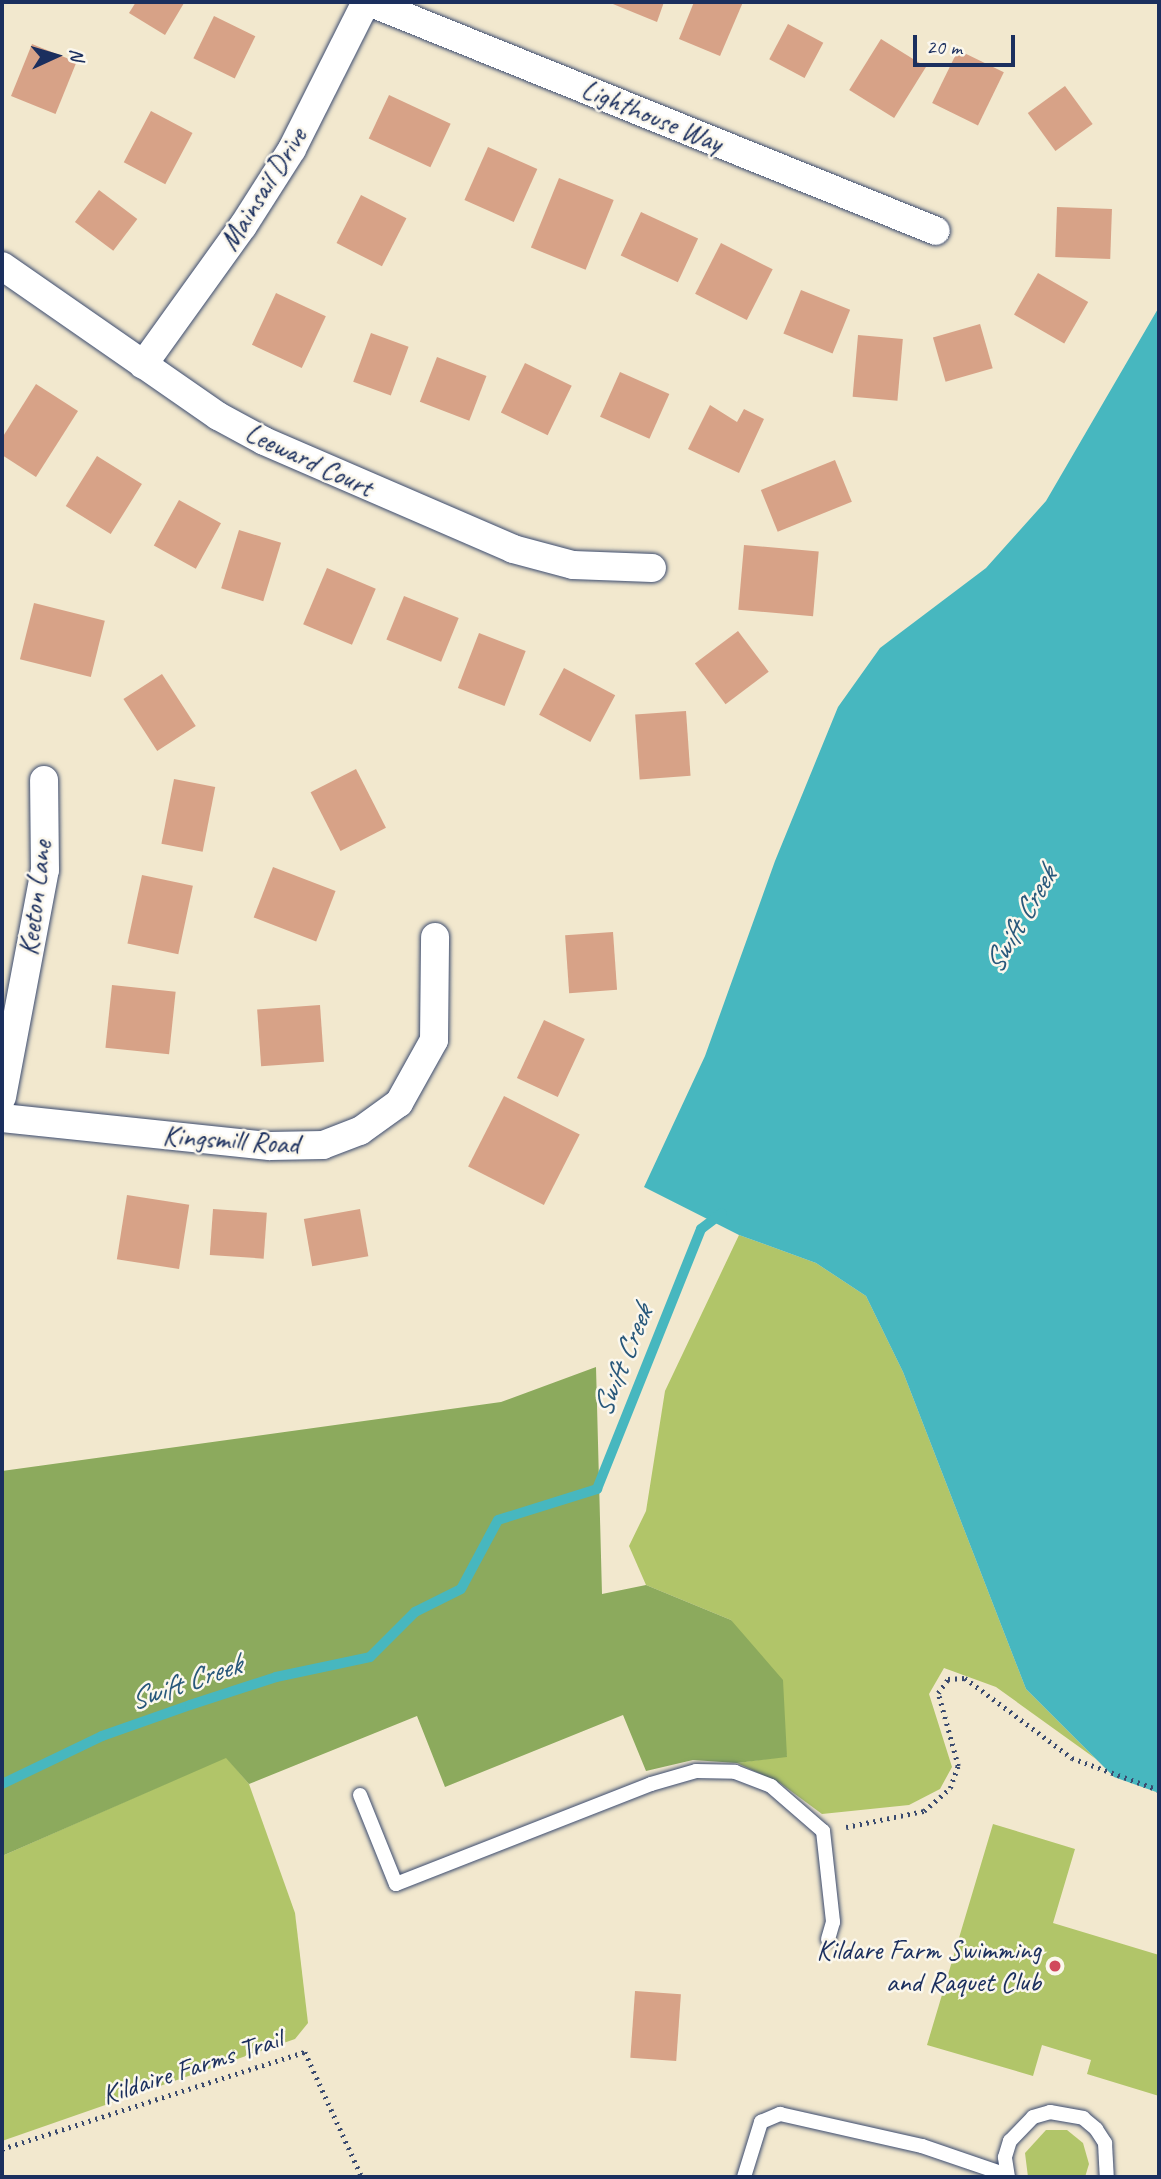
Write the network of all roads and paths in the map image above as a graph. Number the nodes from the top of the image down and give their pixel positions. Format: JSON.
{"nodes":[{"id":1,"x":367,"y":2,"type":"edge"},
{"id":2,"x":936,"y":231,"type":"dead end"},
{"id":3,"x":2,"y":267,"type":"edge"},
{"id":4,"x":142,"y":365,"type":"junction"},
{"id":5,"x":652,"y":568,"type":"dead end"},
{"id":6,"x":44,"y":780,"type":"dead end"},
{"id":7,"x":435,"y":937,"type":"dead end"},
{"id":8,"x":2,"y":1097,"type":"edge"},
{"id":9,"x":2,"y":1118,"type":"edge"},
{"id":10,"x":1159,"y":1790,"type":"edge"},
{"id":11,"x":360,"y":1795,"type":"dead end"},
{"id":12,"x":855,"y":1825,"type":"dead end"},
{"id":13,"x":828,"y":1939,"type":"dead end"},
{"id":14,"x":2,"y":2149,"type":"edge"},
{"id":15,"x":1007,"y":2176,"type":"edge"},
{"id":16,"x":362,"y":2177,"type":"edge"},
{"id":17,"x":744,"y":2177,"type":"edge"},
{"id":18,"x":1107,"y":2177,"type":"edge"}],
"edges":[{"from":1,"to":2,"type":"street","name":"Lighthouse Way"},
{"from":1,"to":4,"type":"street","name":"Mainsail Drive"},
{"from":3,"to":4,"type":"street","name":"Leeward Court"},
{"from":4,"to":5,"type":"street","name":"Leeward Court"},
{"from":6,"to":8,"type":"street","name":"Keeton Lane"},
{"from":7,"to":9,"type":"street","name":"Kingsmill Road"},
{"from":10,"to":12,"type":"path"},
{"from":11,"to":13,"type":"lane"},
{"from":14,"to":16,"type":"path","name":"Kildaire Farms Trail"},
{"from":15,"to":17,"type":"lane"},
{"from":15,"to":18,"type":"lane"}]}
